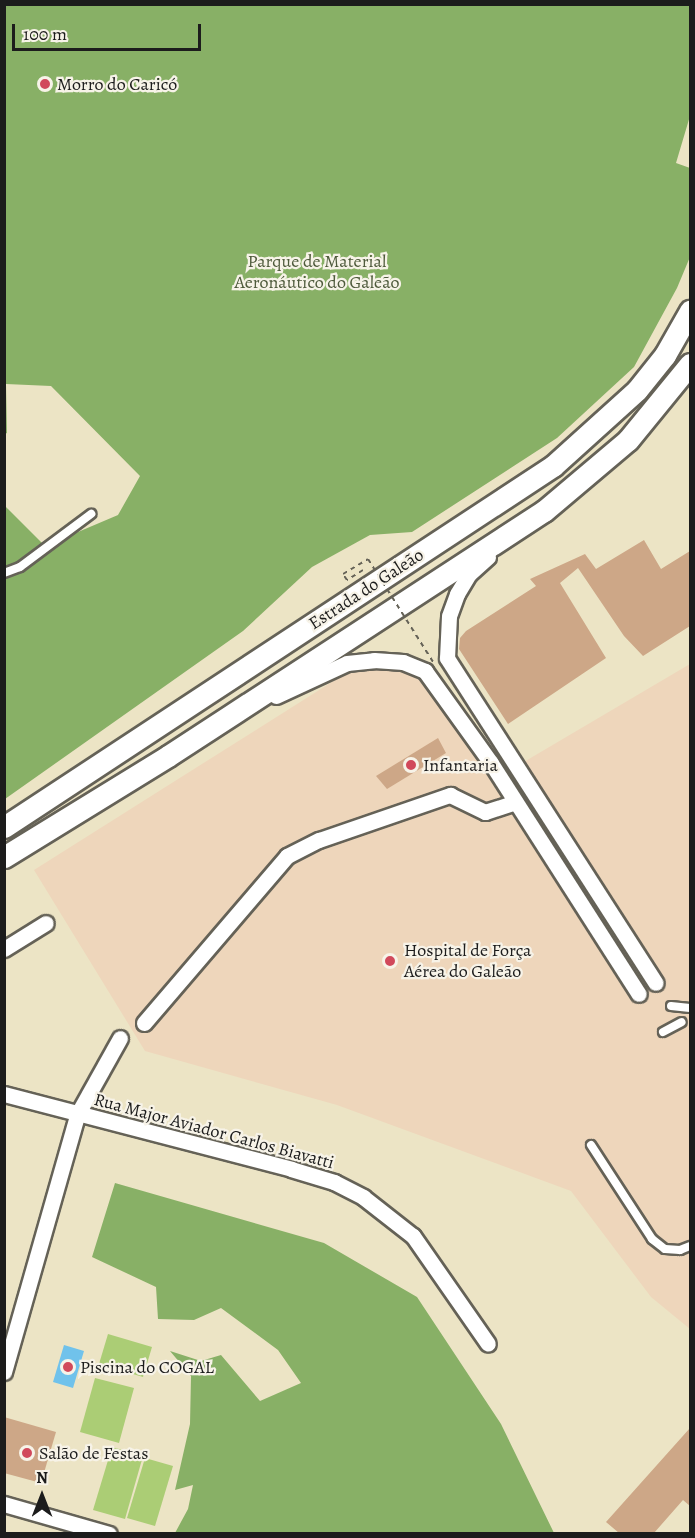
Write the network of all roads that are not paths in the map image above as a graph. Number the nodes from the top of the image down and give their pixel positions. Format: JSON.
{"nodes":[{"id":1,"x":690,"y":310,"type":"edge"},
{"id":2,"x":690,"y":364,"type":"edge"},
{"id":3,"x":91,"y":514,"type":"dead end"},
{"id":4,"x":526,"y":523,"type":"junction"},
{"id":5,"x":4,"y":573,"type":"edge"},
{"id":6,"x":168,"y":756,"type":"junction"},
{"id":7,"x":515,"y":801,"type":"junction"},
{"id":8,"x":4,"y":827,"type":"edge"},
{"id":9,"x":4,"y":857,"type":"edge"},
{"id":10,"x":46,"y":923,"type":"dead end"},
{"id":11,"x":4,"y":948,"type":"edge"},
{"id":12,"x":656,"y":983,"type":"dead end"},
{"id":13,"x":639,"y":994,"type":"dead end"},
{"id":14,"x":671,"y":1006,"type":"dead end"},
{"id":15,"x":690,"y":1008,"type":"edge"},
{"id":16,"x":681,"y":1022,"type":"dead end"},
{"id":17,"x":144,"y":1023,"type":"dead end"},
{"id":18,"x":663,"y":1032,"type":"dead end"},
{"id":19,"x":120,"y":1038,"type":"dead end"},
{"id":20,"x":4,"y":1094,"type":"edge"},
{"id":21,"x":77,"y":1115,"type":"junction"},
{"id":22,"x":591,"y":1145,"type":"dead end"},
{"id":23,"x":690,"y":1246,"type":"edge"},
{"id":24,"x":488,"y":1344,"type":"dead end"},
{"id":25,"x":4,"y":1372,"type":"edge"},
{"id":26,"x":4,"y":1504,"type":"edge"},
{"id":27,"x":109,"y":1533,"type":"edge"}],
"edges":[{"from":1,"to":8,"type":"main road","name":"Estrada do Galeão"},
{"from":2,"to":4,"type":"main road","name":"Estrada do Galeão"},
{"from":3,"to":5,"type":"lane"},
{"from":4,"to":6,"type":"main road","name":"Estrada do Galeão"},
{"from":4,"to":12,"type":"street"},
{"from":6,"to":7,"type":"street"},
{"from":6,"to":9,"type":"main road","name":"Estrada do Galeão"},
{"from":7,"to":13,"type":"street"},
{"from":7,"to":17,"type":"street"},
{"from":10,"to":11,"type":"street"},
{"from":14,"to":15,"type":"lane"},
{"from":16,"to":18,"type":"lane"},
{"from":19,"to":21,"type":"street"},
{"from":20,"to":21,"type":"street","name":"Rua Major Aviador Carlos Biavatti"},
{"from":21,"to":24,"type":"street","name":"Rua Major Aviador Carlos Biavatti"},
{"from":21,"to":25,"type":"street"},
{"from":22,"to":23,"type":"lane"},
{"from":26,"to":27,"type":"street"}]}
